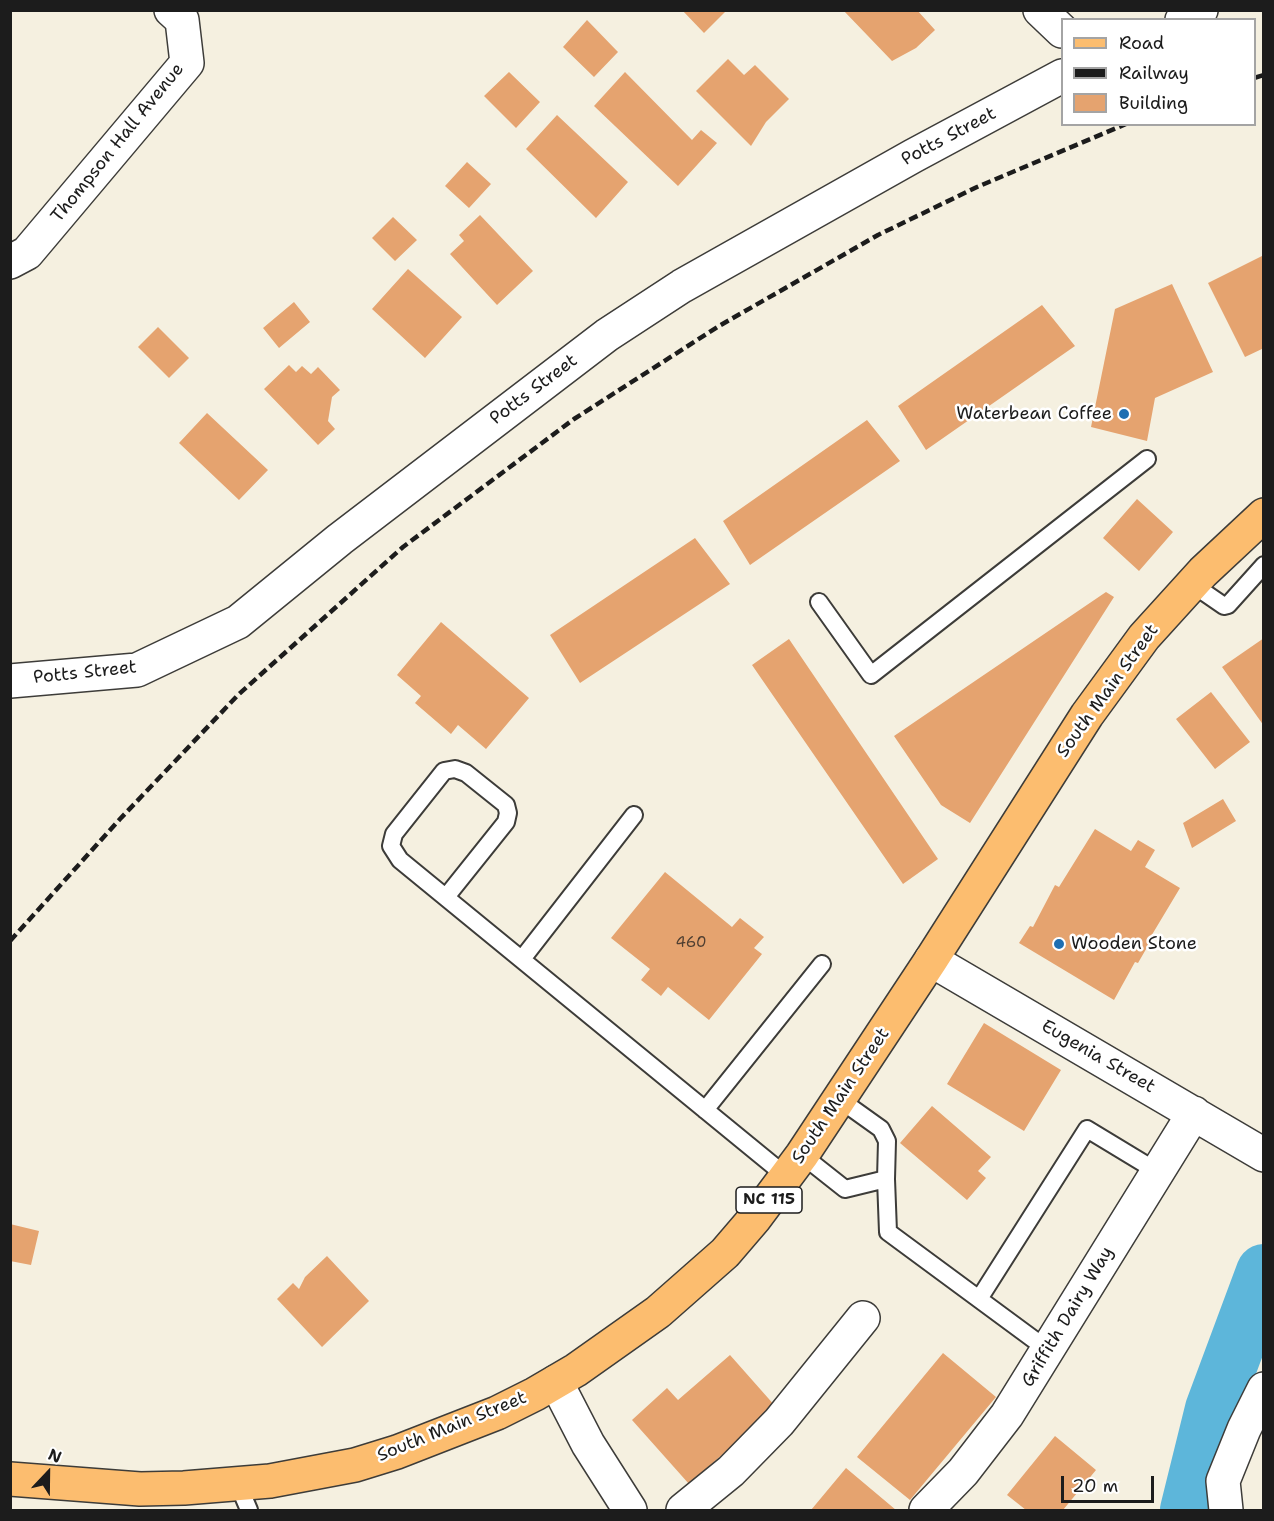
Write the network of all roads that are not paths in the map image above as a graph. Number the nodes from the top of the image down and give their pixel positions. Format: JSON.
{"nodes":[{"id":1,"x":171,"y":10,"type":"edge"},
{"id":2,"x":1040,"y":10,"type":"edge"},
{"id":3,"x":1201,"y":10,"type":"edge"},
{"id":4,"x":1186,"y":18,"type":"edge"},
{"id":5,"x":1061,"y":30,"type":"edge"},
{"id":6,"x":1061,"y":77,"type":"edge"},
{"id":7,"x":10,"y":262,"type":"edge"},
{"id":8,"x":1147,"y":459,"type":"dead end"},
{"id":9,"x":1261,"y":521,"type":"edge"},
{"id":10,"x":1263,"y":565,"type":"edge"},
{"id":11,"x":1192,"y":584,"type":"junction"},
{"id":12,"x":819,"y":602,"type":"dead end"},
{"id":13,"x":10,"y":681,"type":"edge"},
{"id":14,"x":634,"y":815,"type":"dead end"},
{"id":15,"x":446,"y":897,"type":"junction"},
{"id":16,"x":522,"y":959,"type":"junction"},
{"id":17,"x":931,"y":960,"type":"junction"},
{"id":18,"x":822,"y":964,"type":"dead end"},
{"id":19,"x":839,"y":1099,"type":"junction"},
{"id":20,"x":705,"y":1110,"type":"junction"},
{"id":21,"x":1194,"y":1113,"type":"junction"},
{"id":22,"x":1263,"y":1155,"type":"edge"},
{"id":23,"x":794,"y":1166,"type":"junction"},
{"id":24,"x":1158,"y":1172,"type":"junction"},
{"id":25,"x":886,"y":1179,"type":"junction"},
{"id":26,"x":978,"y":1299,"type":"junction"},
{"id":27,"x":863,"y":1318,"type":"dead end"},
{"id":28,"x":1048,"y":1350,"type":"junction"},
{"id":29,"x":556,"y":1382,"type":"junction"},
{"id":30,"x":1263,"y":1389,"type":"edge"},
{"id":31,"x":10,"y":1479,"type":"edge"},
{"id":32,"x":243,"y":1497,"type":"edge"},
{"id":33,"x":943,"y":1505,"type":"edge"},
{"id":34,"x":630,"y":1510,"type":"edge"},
{"id":35,"x":683,"y":1510,"type":"edge"},
{"id":36,"x":1226,"y":1510,"type":"edge"}],
"edges":[{"from":1,"to":7,"type":"street","name":"Thompson Hall Avenue"},
{"from":2,"to":5,"type":"street"},
{"from":3,"to":4,"type":"street"},
{"from":6,"to":13,"type":"street","name":"Potts Street"},
{"from":8,"to":12,"type":"lane"},
{"from":9,"to":11,"type":"main road","name":"South Main Street","number":"NC 115"},
{"from":10,"to":11,"type":"lane"},
{"from":11,"to":17,"type":"main road","name":"South Main Street","number":"NC 115"},
{"from":14,"to":16,"type":"lane"},
{"from":15,"to":15,"type":"lane"},
{"from":15,"to":16,"type":"lane"},
{"from":16,"to":20,"type":"lane"},
{"from":17,"to":19,"type":"main road","name":"South Main Street","number":"NC 115"},
{"from":17,"to":21,"type":"street","name":"Eugenia Street"},
{"from":18,"to":20,"type":"lane"},
{"from":19,"to":23,"type":"main road","name":"South Main Street","number":"NC 115"},
{"from":19,"to":25,"type":"lane"},
{"from":20,"to":23,"type":"lane"},
{"from":21,"to":22,"type":"street","name":"Eugenia Street"},
{"from":21,"to":24,"type":"street","name":"Griffith Dairy Way"},
{"from":23,"to":25,"type":"lane"},
{"from":23,"to":29,"type":"main road","name":"South Main Street","number":"NC 115"},
{"from":24,"to":26,"type":"lane"},
{"from":24,"to":28,"type":"street","name":"Griffith Dairy Way"},
{"from":25,"to":26,"type":"lane"},
{"from":26,"to":28,"type":"lane"},
{"from":27,"to":35,"type":"street"},
{"from":28,"to":33,"type":"street","name":"Griffith Dairy Way"},
{"from":29,"to":32,"type":"main road","name":"South Main Street","number":"NC 115"},
{"from":29,"to":34,"type":"street"},
{"from":30,"to":36,"type":"street"},
{"from":31,"to":32,"type":"main road","name":"South Main Street","number":"NC 115"}]}
